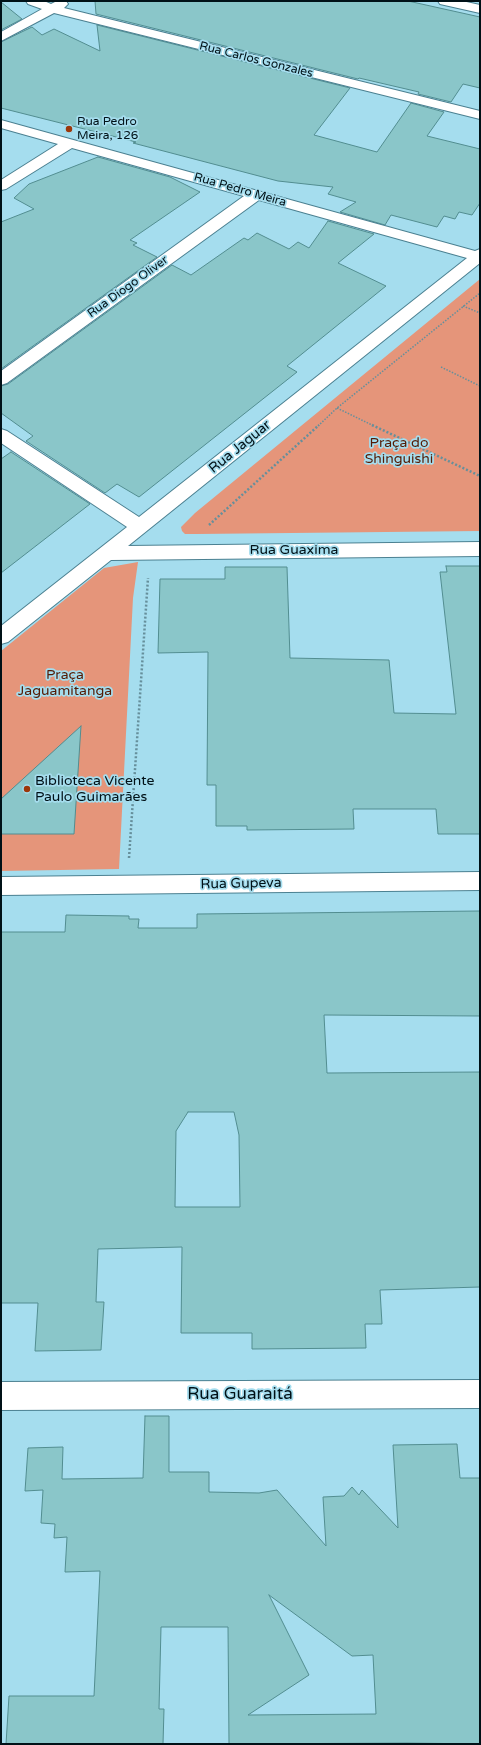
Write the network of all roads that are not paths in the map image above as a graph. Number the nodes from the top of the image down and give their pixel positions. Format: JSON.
{"nodes":[{"id":1,"x":33,"y":1,"type":"edge"},
{"id":2,"x":67,"y":1,"type":"edge"},
{"id":3,"x":445,"y":1,"type":"edge"},
{"id":4,"x":52,"y":9,"type":"junction"},
{"id":5,"x":480,"y":9,"type":"edge"},
{"id":6,"x":1,"y":37,"type":"edge"},
{"id":7,"x":480,"y":115,"type":"edge"},
{"id":8,"x":1,"y":124,"type":"edge"},
{"id":9,"x":71,"y":143,"type":"junction"},
{"id":10,"x":1,"y":186,"type":"edge"},
{"id":11,"x":256,"y":195,"type":"junction"},
{"id":12,"x":479,"y":256,"type":"edge"},
{"id":13,"x":1,"y":379,"type":"edge"},
{"id":14,"x":1,"y":435,"type":"edge"},
{"id":15,"x":140,"y":527,"type":"junction"},
{"id":16,"x":480,"y":549,"type":"edge"},
{"id":17,"x":108,"y":553,"type":"junction"},
{"id":18,"x":1,"y":637,"type":"edge"},
{"id":19,"x":480,"y":881,"type":"edge"},
{"id":20,"x":1,"y":886,"type":"edge"},
{"id":21,"x":480,"y":1394,"type":"edge"},
{"id":22,"x":1,"y":1396,"type":"edge"}],
"edges":[{"from":1,"to":4,"type":"street","name":"Rua Carlos Gonzales"},
{"from":2,"to":4,"type":"street"},
{"from":3,"to":5,"type":"street"},
{"from":4,"to":6,"type":"street"},
{"from":4,"to":7,"type":"street","name":"Rua Carlos Gonzales"},
{"from":8,"to":9,"type":"street","name":"Rua Pedro Meira"},
{"from":9,"to":10,"type":"street"},
{"from":9,"to":11,"type":"street","name":"Rua Pedro Meira"},
{"from":11,"to":12,"type":"street","name":"Rua Pedro Meira"},
{"from":11,"to":13,"type":"street","name":"Rua Diogo Oliver"},
{"from":12,"to":15,"type":"street","name":"Rua Jaguar"},
{"from":14,"to":15,"type":"street"},
{"from":15,"to":17,"type":"street","name":"Rua Jaguar"},
{"from":16,"to":17,"type":"street","name":"Rua Guaxima"},
{"from":17,"to":18,"type":"street","name":"Rua Jaguar"},
{"from":19,"to":20,"type":"street","name":"Rua Gupeva"},
{"from":21,"to":22,"type":"street","name":"Rua Guaraitá"}]}
